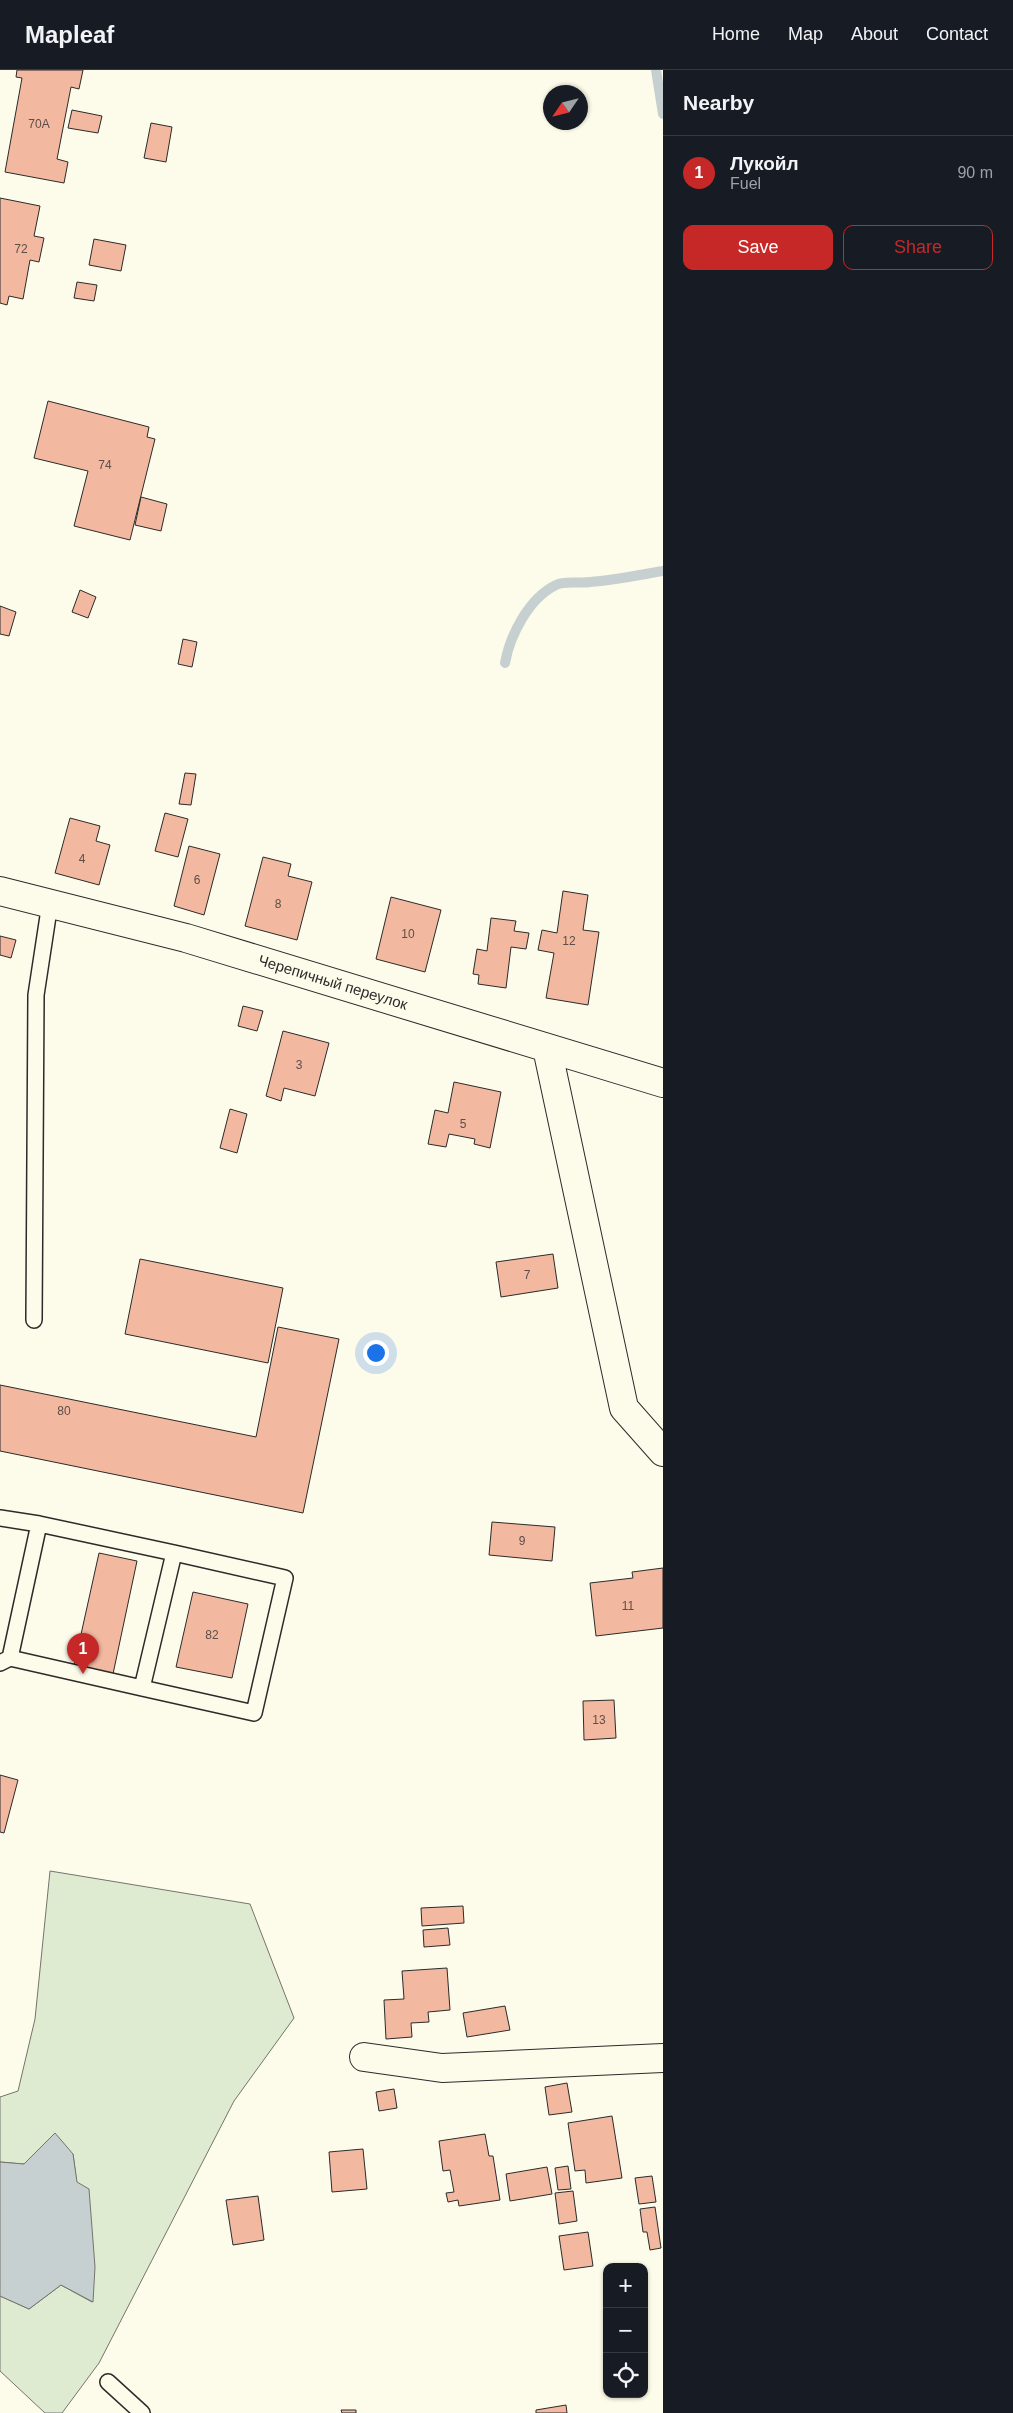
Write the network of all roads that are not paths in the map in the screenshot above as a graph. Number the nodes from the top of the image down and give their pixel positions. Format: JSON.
{"nodes":[{"id":1,"x":0,"y":891,"type":"edge"},
{"id":2,"x":50,"y":903,"type":"junction"},
{"id":3,"x":547,"y":1048,"type":"junction"},
{"id":4,"x":663,"y":1083,"type":"edge"},
{"id":5,"x":34,"y":1320,"type":"dead end"},
{"id":6,"x":663,"y":1452,"type":"edge"},
{"id":7,"x":0,"y":1518,"type":"edge"},
{"id":8,"x":39,"y":1524,"type":"junction"},
{"id":9,"x":174,"y":1553,"type":"junction"},
{"id":10,"x":5,"y":1661,"type":"edge"},
{"id":11,"x":142,"y":1688,"type":"junction"},
{"id":12,"x":364,"y":2057,"type":"dead end"},
{"id":13,"x":663,"y":2058,"type":"edge"},
{"id":14,"x":108,"y":2382,"type":"dead end"},
{"id":15,"x":142,"y":2413,"type":"edge"}],
"edges":[{"from":1,"to":2,"type":"street","name":"Черепичный переулок"},
{"from":2,"to":3,"type":"street","name":"Черепичный переулок"},
{"from":2,"to":5,"type":"lane"},
{"from":3,"to":4,"type":"street","name":"Черепичный переулок"},
{"from":3,"to":6,"type":"street"},
{"from":7,"to":8,"type":"lane"},
{"from":8,"to":9,"type":"lane"},
{"from":8,"to":10,"type":"lane"},
{"from":9,"to":11,"type":"lane"},
{"from":9,"to":11,"type":"lane"},
{"from":10,"to":11,"type":"lane"},
{"from":12,"to":13,"type":"street"},
{"from":14,"to":15,"type":"lane"}]}
